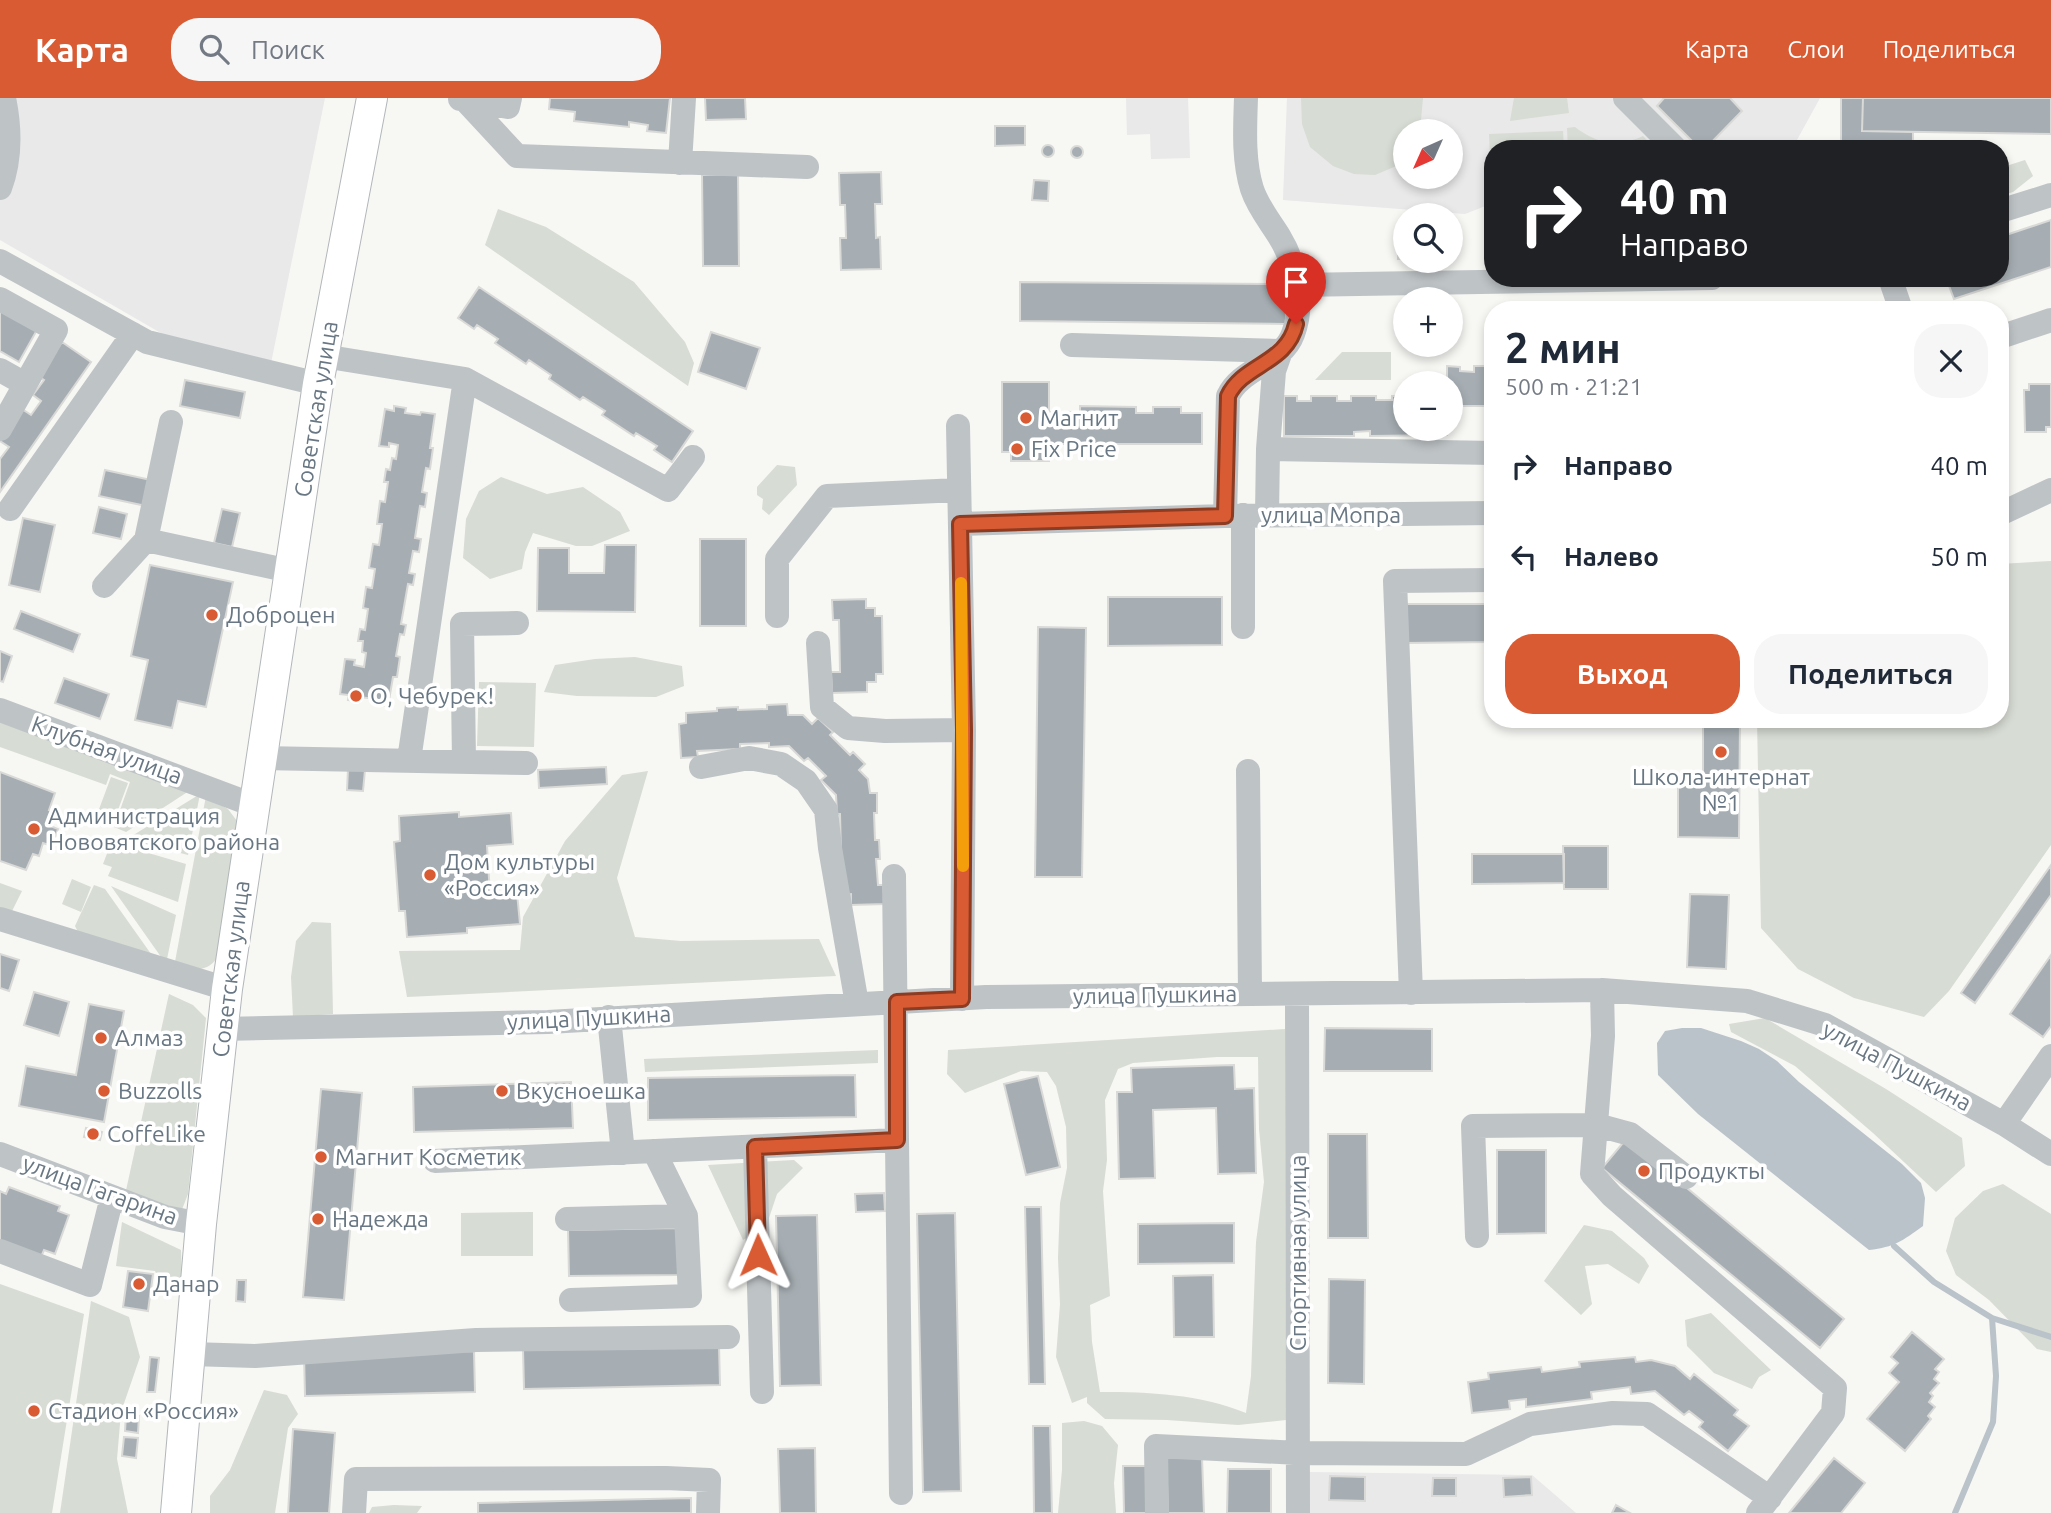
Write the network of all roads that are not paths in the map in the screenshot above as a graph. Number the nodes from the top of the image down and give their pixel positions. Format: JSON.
{"nodes":[{"id":1,"x":4,"y":98,"type":"edge"},
{"id":2,"x":372,"y":98,"type":"edge"},
{"id":3,"x":510,"y":98,"type":"edge"},
{"id":4,"x":684,"y":98,"type":"edge"},
{"id":5,"x":1246,"y":98,"type":"edge"},
{"id":6,"x":1625,"y":98,"type":"edge"},
{"id":7,"x":458,"y":99,"type":"edge"},
{"id":8,"x":1667,"y":140,"type":"edge"},
{"id":9,"x":680,"y":163,"type":"junction"},
{"id":10,"x":807,"y":167,"type":"dead end"},
{"id":11,"x":0,"y":188,"type":"edge"},
{"id":12,"x":2051,"y":195,"type":"edge"},
{"id":13,"x":2009,"y":208,"type":"edge"},
{"id":14,"x":0,"y":261,"type":"edge"},
{"id":15,"x":1484,"y":282,"type":"edge"},
{"id":16,"x":1297,"y":285,"type":"junction"},
{"id":17,"x":0,"y":299,"type":"edge"},
{"id":18,"x":73,"y":301,"type":"junction"},
{"id":19,"x":2051,"y":320,"type":"edge"},
{"id":20,"x":57,"y":330,"type":"junction"},
{"id":21,"x":133,"y":334,"type":"junction"},
{"id":22,"x":2009,"y":334,"type":"edge"},
{"id":23,"x":1072,"y":345,"type":"dead end"},
{"id":24,"x":1282,"y":351,"type":"junction"},
{"id":25,"x":0,"y":370,"type":"edge"},
{"id":26,"x":321,"y":370,"type":"junction"},
{"id":27,"x":465,"y":379,"type":"junction"},
{"id":28,"x":25,"y":384,"type":"junction"},
{"id":29,"x":171,"y":422,"type":"dead end"},
{"id":30,"x":958,"y":426,"type":"dead end"},
{"id":31,"x":0,"y":429,"type":"edge"},
{"id":32,"x":1268,"y":449,"type":"junction"},
{"id":33,"x":1484,"y":453,"type":"edge"},
{"id":34,"x":693,"y":457,"type":"dead end"},
{"id":35,"x":958,"y":490,"type":"junction"},
{"id":36,"x":2051,"y":490,"type":"edge"},
{"id":37,"x":9,"y":509,"type":"dead end"},
{"id":38,"x":2009,"y":510,"type":"edge"},
{"id":39,"x":1484,"y":513,"type":"edge"},
{"id":40,"x":1245,"y":515,"type":"junction"},
{"id":41,"x":960,"y":524,"type":"junction"},
{"id":42,"x":146,"y":540,"type":"junction"},
{"id":43,"x":290,"y":571,"type":"junction"},
{"id":44,"x":1484,"y":580,"type":"edge"},
{"id":45,"x":104,"y":586,"type":"dead end"},
{"id":46,"x":777,"y":615,"type":"dead end"},
{"id":47,"x":517,"y":623,"type":"dead end"},
{"id":48,"x":1243,"y":627,"type":"dead end"},
{"id":49,"x":818,"y":643,"type":"dead end"},
{"id":50,"x":0,"y":710,"type":"edge"},
{"id":51,"x":964,"y":730,"type":"junction"},
{"id":52,"x":261,"y":758,"type":"junction"},
{"id":53,"x":409,"y":760,"type":"junction"},
{"id":54,"x":464,"y":761,"type":"junction"},
{"id":55,"x":526,"y":763,"type":"dead end"},
{"id":56,"x":701,"y":767,"type":"dead end"},
{"id":57,"x":1248,"y":771,"type":"dead end"},
{"id":58,"x":253,"y":805,"type":"junction"},
{"id":59,"x":894,"y":876,"type":"dead end"},
{"id":60,"x":0,"y":919,"type":"edge"},
{"id":61,"x":227,"y":989,"type":"junction"},
{"id":62,"x":1602,"y":990,"type":"junction"},
{"id":63,"x":1411,"y":993,"type":"junction"},
{"id":64,"x":1250,"y":994,"type":"junction"},
{"id":65,"x":1297,"y":994,"type":"junction"},
{"id":66,"x":962,"y":999,"type":"junction"},
{"id":67,"x":897,"y":1002,"type":"junction"},
{"id":68,"x":857,"y":1004,"type":"junction"},
{"id":69,"x":609,"y":1017,"type":"junction"},
{"id":70,"x":222,"y":1029,"type":"junction"},
{"id":71,"x":2051,"y":1056,"type":"edge"},
{"id":72,"x":2004,"y":1124,"type":"junction"},
{"id":73,"x":1597,"y":1125,"type":"junction"},
{"id":74,"x":897,"y":1140,"type":"junction"},
{"id":75,"x":755,"y":1147,"type":"junction"},
{"id":76,"x":654,"y":1151,"type":"junction"},
{"id":77,"x":623,"y":1153,"type":"junction"},
{"id":78,"x":0,"y":1154,"type":"edge"},
{"id":79,"x":2051,"y":1154,"type":"edge"},
{"id":80,"x":435,"y":1161,"type":"dead end"},
{"id":81,"x":1686,"y":1177,"type":"dead end"},
{"id":82,"x":112,"y":1197,"type":"junction"},
{"id":83,"x":686,"y":1216,"type":"junction"},
{"id":84,"x":567,"y":1219,"type":"dead end"},
{"id":85,"x":201,"y":1224,"type":"junction"},
{"id":86,"x":1477,"y":1236,"type":"dead end"},
{"id":87,"x":0,"y":1251,"type":"edge"},
{"id":88,"x":570,"y":1300,"type":"dead end"},
{"id":89,"x":728,"y":1337,"type":"dead end"},
{"id":90,"x":191,"y":1354,"type":"junction"},
{"id":91,"x":762,"y":1392,"type":"dead end"},
{"id":92,"x":1299,"y":1453,"type":"junction"},
{"id":93,"x":901,"y":1493,"type":"dead end"},
{"id":94,"x":1764,"y":1506,"type":"edge"},
{"id":95,"x":176,"y":1513,"type":"edge"},
{"id":96,"x":354,"y":1513,"type":"edge"},
{"id":97,"x":708,"y":1513,"type":"edge"},
{"id":98,"x":1157,"y":1513,"type":"edge"},
{"id":99,"x":1298,"y":1513,"type":"edge"}],
"edges":[{"from":1,"to":11,"type":"street"},
{"from":2,"to":26,"type":"main road","name":"Советская улица"},
{"from":3,"to":7,"type":"street"},
{"from":4,"to":9,"type":"street"},
{"from":5,"to":16,"type":"street"},
{"from":6,"to":8,"type":"street"},
{"from":7,"to":9,"type":"street"},
{"from":9,"to":10,"type":"street"},
{"from":12,"to":13,"type":"street"},
{"from":14,"to":18,"type":"street"},
{"from":15,"to":16,"type":"street"},
{"from":16,"to":24,"type":"street"},
{"from":17,"to":20,"type":"street"},
{"from":18,"to":20,"type":"street"},
{"from":18,"to":21,"type":"street"},
{"from":19,"to":22,"type":"street"},
{"from":20,"to":28,"type":"street"},
{"from":21,"to":26,"type":"street"},
{"from":21,"to":37,"type":"street"},
{"from":23,"to":24,"type":"street"},
{"from":24,"to":32,"type":"street"},
{"from":24,"to":40,"type":"street"},
{"from":25,"to":28,"type":"street"},
{"from":26,"to":27,"type":"street"},
{"from":26,"to":43,"type":"main road","name":"Советская улица"},
{"from":27,"to":34,"type":"street"},
{"from":27,"to":53,"type":"street"},
{"from":28,"to":31,"type":"street"},
{"from":29,"to":42,"type":"street"},
{"from":30,"to":35,"type":"street"},
{"from":32,"to":33,"type":"street"},
{"from":32,"to":40,"type":"street"},
{"from":35,"to":41,"type":"street"},
{"from":35,"to":46,"type":"street"},
{"from":36,"to":38,"type":"street"},
{"from":39,"to":40,"type":"street","name":"улица Мопра"},
{"from":40,"to":41,"type":"street","name":"улица Мопра"},
{"from":40,"to":48,"type":"street"},
{"from":41,"to":51,"type":"street"},
{"from":42,"to":43,"type":"street"},
{"from":42,"to":45,"type":"street"},
{"from":43,"to":52,"type":"main road","name":"Советская улица"},
{"from":44,"to":63,"type":"street"},
{"from":47,"to":54,"type":"street"},
{"from":49,"to":51,"type":"street"},
{"from":50,"to":58,"type":"street","name":"Клубная улица"},
{"from":51,"to":66,"type":"street"},
{"from":52,"to":53,"type":"street"},
{"from":52,"to":58,"type":"main road","name":"Советская улица"},
{"from":53,"to":54,"type":"street"},
{"from":54,"to":55,"type":"street"},
{"from":56,"to":68,"type":"street"},
{"from":57,"to":64,"type":"street"},
{"from":58,"to":61,"type":"main road","name":"Советская улица"},
{"from":59,"to":67,"type":"street"},
{"from":60,"to":61,"type":"street"},
{"from":61,"to":70,"type":"main road","name":"Советская улица"},
{"from":62,"to":63,"type":"street","name":"улица Пушкина"},
{"from":62,"to":72,"type":"street","name":"улица Пушкина"},
{"from":62,"to":73,"type":"street"},
{"from":63,"to":65,"type":"street","name":"улица Пушкина"},
{"from":64,"to":65,"type":"street","name":"улица Пушкина"},
{"from":64,"to":66,"type":"street","name":"улица Пушкина"},
{"from":65,"to":92,"type":"street","name":"Спортивная улица"},
{"from":66,"to":67,"type":"street","name":"улица Пушкина"},
{"from":67,"to":68,"type":"street","name":"улица Пушкина"},
{"from":67,"to":74,"type":"street"},
{"from":68,"to":69,"type":"street","name":"улица Пушкина"},
{"from":69,"to":70,"type":"street","name":"улица Пушкина"},
{"from":69,"to":77,"type":"street"},
{"from":70,"to":85,"type":"main road","name":"Советская улица"},
{"from":71,"to":72,"type":"street"},
{"from":72,"to":79,"type":"street","name":"улица Пушкина"},
{"from":73,"to":81,"type":"street"},
{"from":73,"to":86,"type":"street"},
{"from":73,"to":94,"type":"street"},
{"from":74,"to":75,"type":"street"},
{"from":74,"to":93,"type":"street"},
{"from":75,"to":76,"type":"street"},
{"from":75,"to":91,"type":"street"},
{"from":76,"to":77,"type":"street"},
{"from":76,"to":83,"type":"street"},
{"from":77,"to":80,"type":"street"},
{"from":78,"to":82,"type":"street","name":"улица Гагарина"},
{"from":82,"to":85,"type":"street","name":"улица Гагарина"},
{"from":82,"to":87,"type":"street"},
{"from":83,"to":84,"type":"street"},
{"from":83,"to":88,"type":"street"},
{"from":85,"to":90,"type":"main road","name":"Советская улица"},
{"from":89,"to":90,"type":"street"},
{"from":90,"to":95,"type":"main road","name":"Советская улица"},
{"from":92,"to":94,"type":"street"},
{"from":92,"to":98,"type":"street"},
{"from":92,"to":99,"type":"street","name":"Спортивная улица"},
{"from":96,"to":97,"type":"street"}]}
